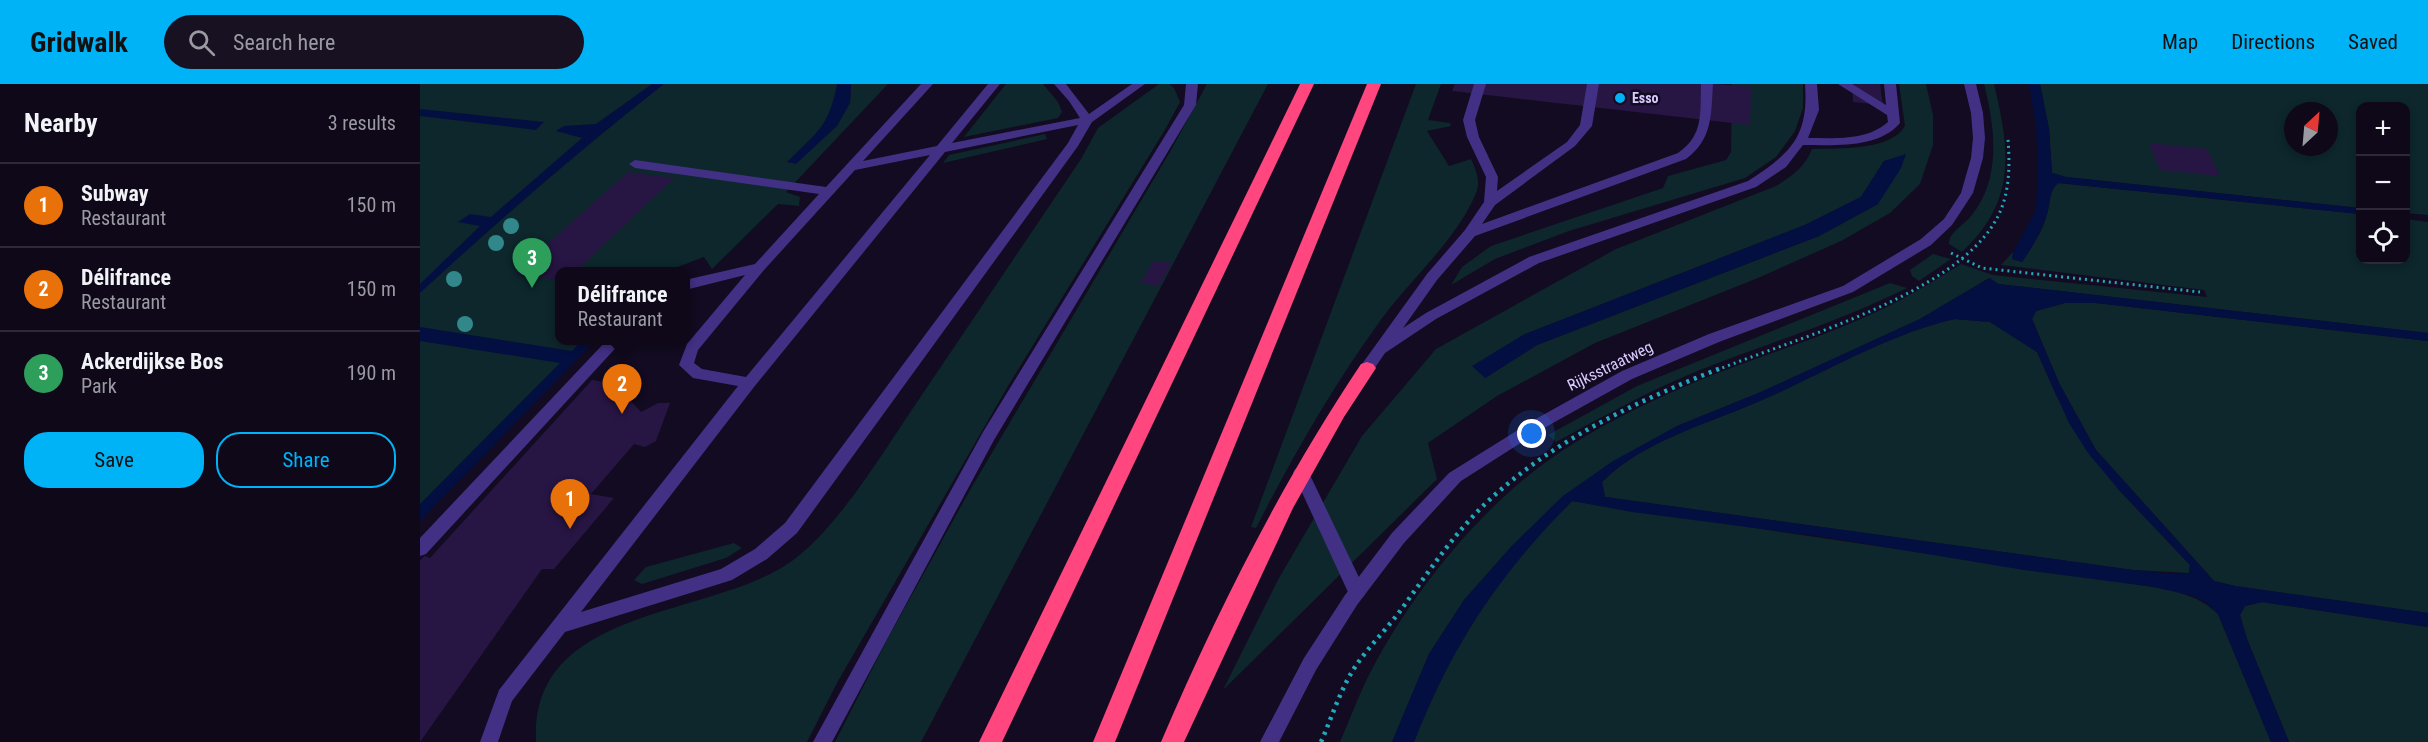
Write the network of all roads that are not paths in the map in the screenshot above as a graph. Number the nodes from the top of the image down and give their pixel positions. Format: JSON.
{"nodes":[{"id":1,"x":927,"y":84,"type":"edge"},
{"id":2,"x":994,"y":84,"type":"edge"},
{"id":3,"x":1060,"y":84,"type":"edge"},
{"id":4,"x":1139,"y":84,"type":"edge"},
{"id":5,"x":1192,"y":84,"type":"edge"},
{"id":6,"x":1307,"y":84,"type":"edge"},
{"id":7,"x":1374,"y":84,"type":"edge"},
{"id":8,"x":1480,"y":84,"type":"edge"},
{"id":9,"x":1593,"y":84,"type":"edge"},
{"id":10,"x":1707,"y":84,"type":"edge"},
{"id":11,"x":1811,"y":84,"type":"edge"},
{"id":12,"x":1844,"y":84,"type":"edge"},
{"id":13,"x":1890,"y":84,"type":"edge"},
{"id":14,"x":1970,"y":84,"type":"edge"},
{"id":15,"x":1894,"y":114,"type":"junction"},
{"id":16,"x":1087,"y":120,"type":"junction"},
{"id":17,"x":1800,"y":141,"type":"junction"},
{"id":18,"x":940,"y":150,"type":"junction"},
{"id":19,"x":635,"y":164,"type":"dead end"},
{"id":20,"x":850,"y":167,"type":"junction"},
{"id":21,"x":828,"y":191,"type":"junction"},
{"id":22,"x":1490,"y":202,"type":"junction"},
{"id":23,"x":1470,"y":233,"type":"junction"},
{"id":24,"x":759,"y":267,"type":"junction"},
{"id":25,"x":690,"y":284,"type":"edge"},
{"id":26,"x":611,"y":345,"type":"edge"},
{"id":27,"x":1382,"y":349,"type":"junction"},
{"id":28,"x":1367,"y":368,"type":"joint"},
{"id":29,"x":749,"y":383,"type":"junction"},
{"id":30,"x":1301,"y":472,"type":"junction"},
{"id":31,"x":420,"y":549,"type":"edge"},
{"id":32,"x":1357,"y":592,"type":"junction"},
{"id":33,"x":561,"y":626,"type":"junction"},
{"id":34,"x":489,"y":742,"type":"edge"},
{"id":35,"x":822,"y":742,"type":"edge"},
{"id":36,"x":990,"y":742,"type":"edge"},
{"id":37,"x":1104,"y":742,"type":"edge"},
{"id":38,"x":1172,"y":742,"type":"edge"},
{"id":39,"x":1269,"y":742,"type":"edge"}],
"edges":[{"from":1,"to":20,"type":"street"},
{"from":2,"to":18,"type":"street"},
{"from":3,"to":16,"type":"street"},
{"from":4,"to":16,"type":"street"},
{"from":5,"to":35,"type":"street"},
{"from":6,"to":36,"type":"highway"},
{"from":7,"to":37,"type":"highway"},
{"from":8,"to":22,"type":"street"},
{"from":9,"to":22,"type":"street"},
{"from":10,"to":23,"type":"street"},
{"from":11,"to":17,"type":"street"},
{"from":12,"to":15,"type":"street"},
{"from":13,"to":15,"type":"street"},
{"from":14,"to":32,"type":"street","name":"Rijksstraatweg"},
{"from":15,"to":17,"type":"street"},
{"from":16,"to":18,"type":"street"},
{"from":16,"to":33,"type":"street"},
{"from":17,"to":27,"type":"street"},
{"from":18,"to":20,"type":"street"},
{"from":18,"to":29,"type":"street"},
{"from":19,"to":21,"type":"street"},
{"from":20,"to":21,"type":"street"},
{"from":21,"to":24,"type":"street"},
{"from":22,"to":23,"type":"street"},
{"from":23,"to":27,"type":"street"},
{"from":24,"to":25,"type":"street"},
{"from":24,"to":29,"type":"street"},
{"from":26,"to":31,"type":"street"},
{"from":27,"to":28,"type":"street"},
{"from":28,"to":30,"type":"highway"},
{"from":29,"to":33,"type":"street"},
{"from":30,"to":32,"type":"street"},
{"from":30,"to":38,"type":"highway"},
{"from":32,"to":39,"type":"street","name":"Rijksstraatweg"},
{"from":33,"to":34,"type":"street"}]}
